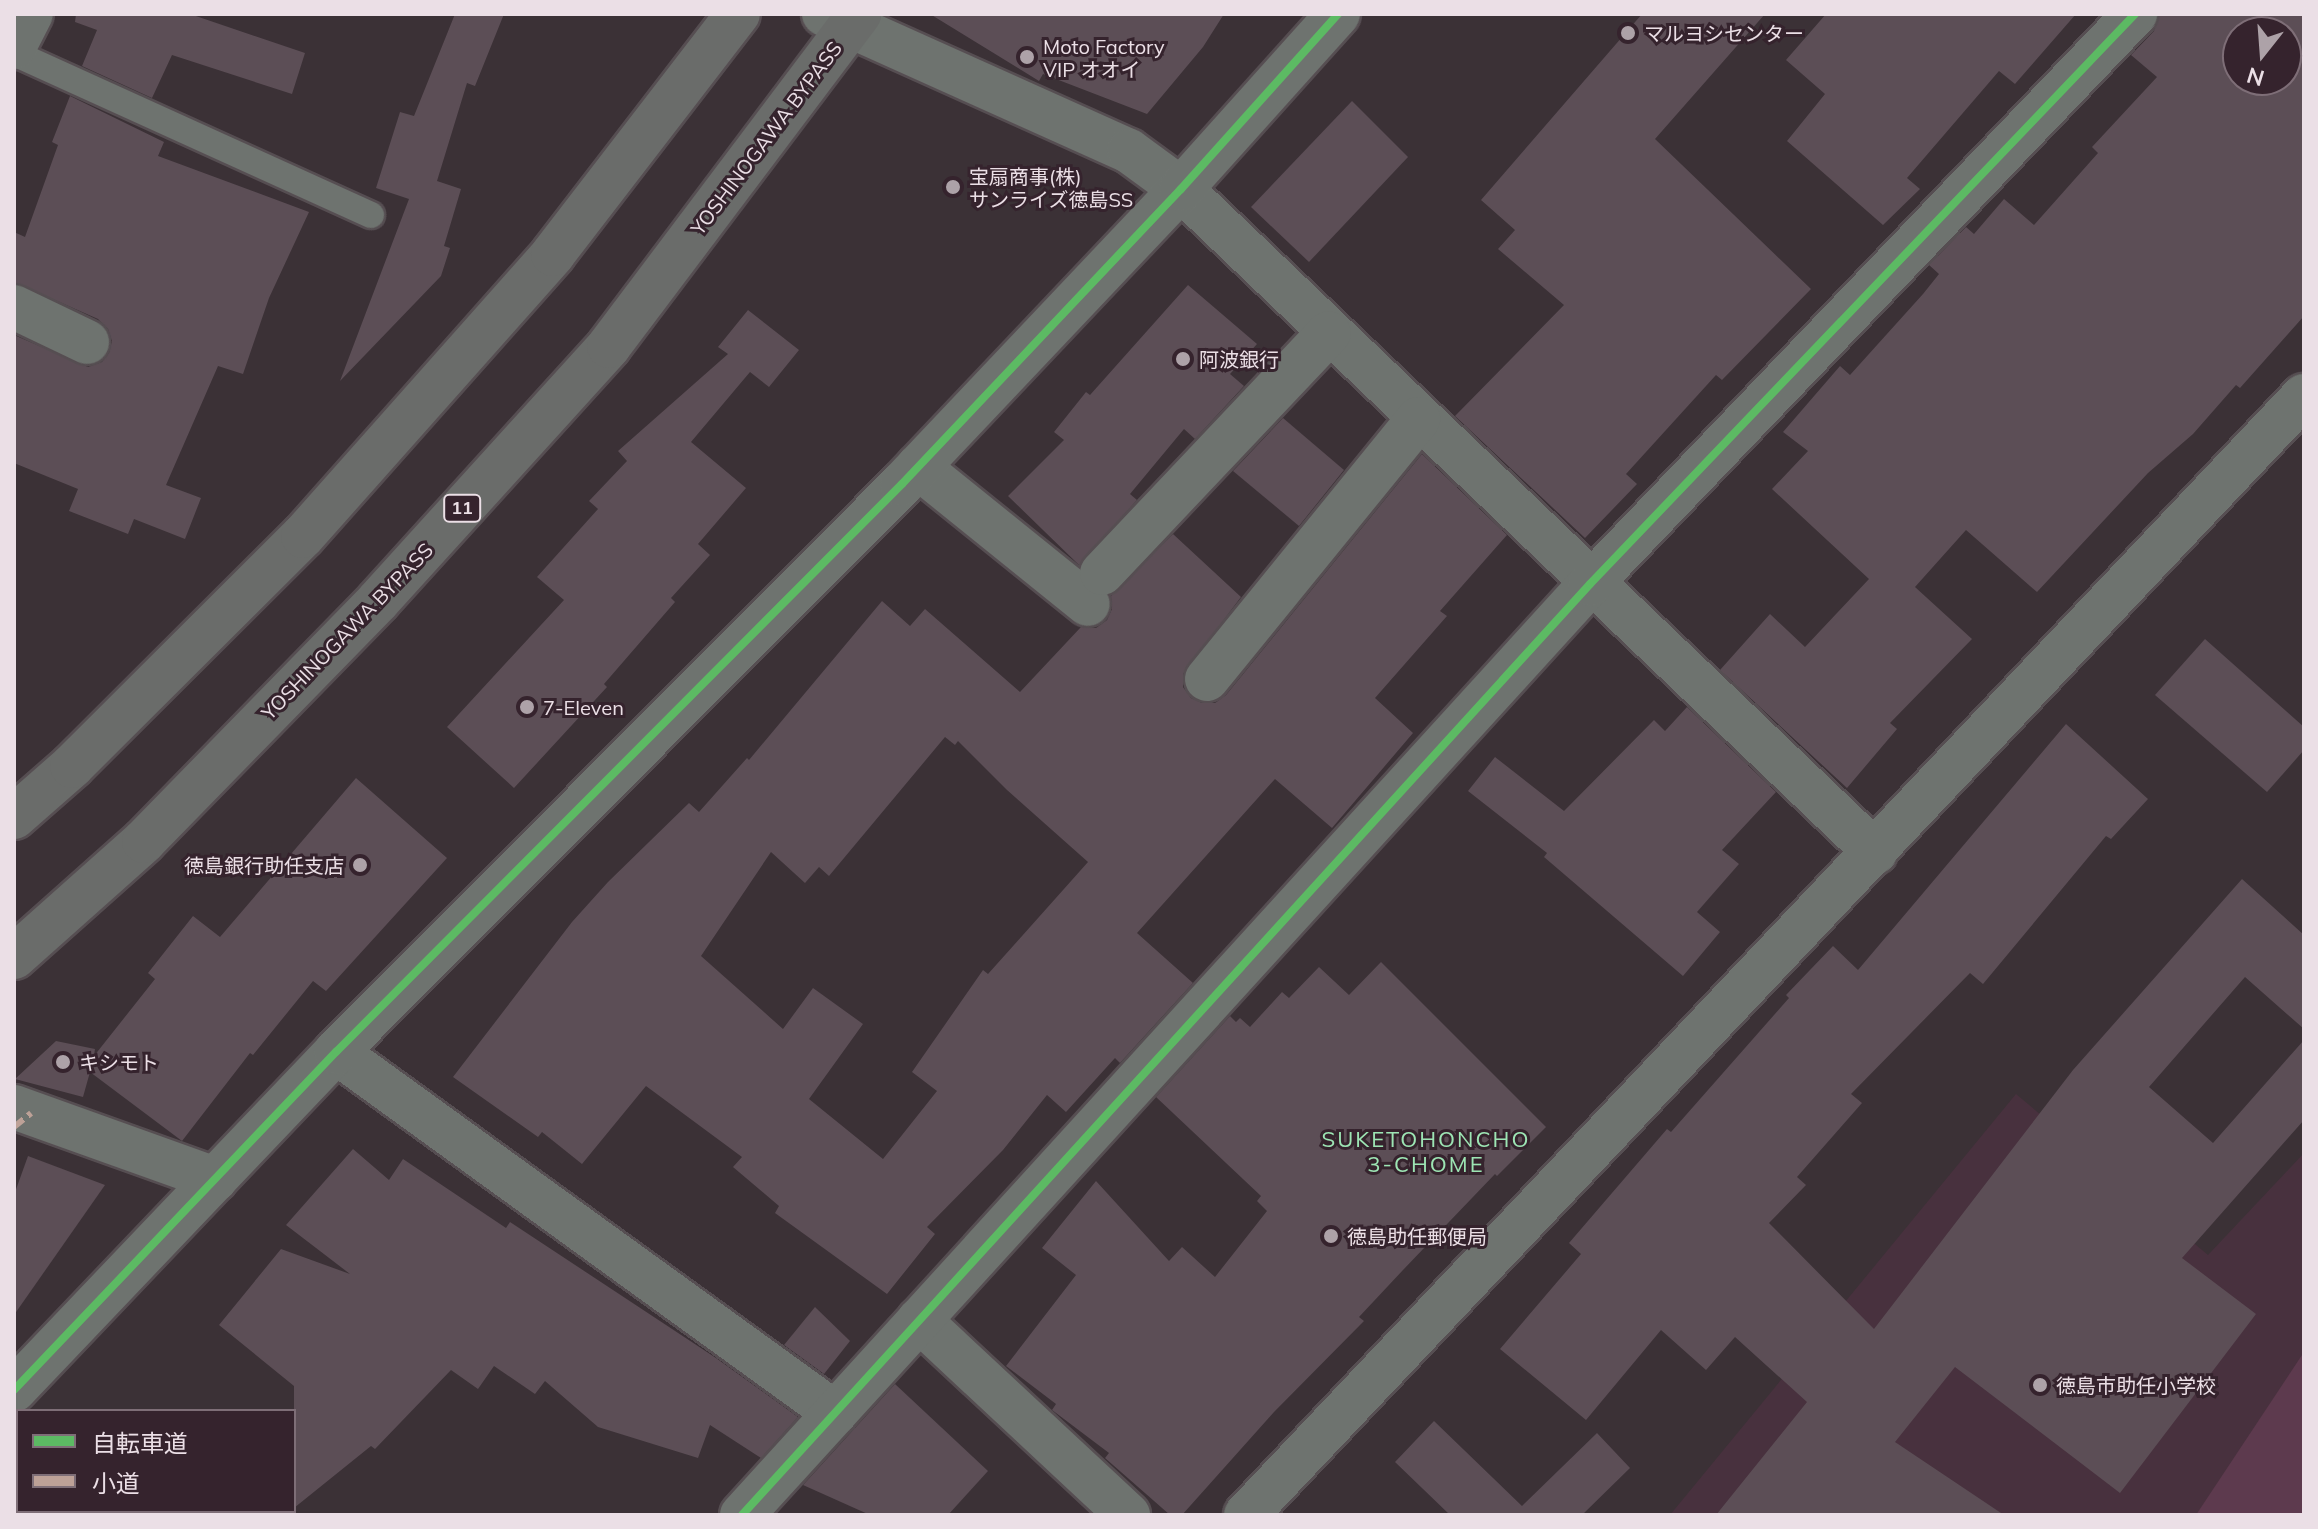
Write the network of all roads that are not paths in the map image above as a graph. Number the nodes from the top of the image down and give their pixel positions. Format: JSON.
{"nodes":[{"id":1,"x":31,"y":14,"type":"edge"},
{"id":2,"x":738,"y":14,"type":"edge"},
{"id":3,"x":1338,"y":14,"type":"edge"},
{"id":4,"x":2135,"y":14,"type":"edge"},
{"id":5,"x":845,"y":18,"type":"edge"},
{"id":6,"x":14,"y":50,"type":"edge"},
{"id":7,"x":1181,"y":189,"type":"junction"},
{"id":8,"x":371,"y":215,"type":"dead end"},
{"id":9,"x":14,"y":307,"type":"edge"},
{"id":10,"x":1329,"y":333,"type":"junction"},
{"id":11,"x":87,"y":342,"type":"dead end"},
{"id":12,"x":2304,"y":396,"type":"edge"},
{"id":13,"x":1418,"y":419,"type":"junction"},
{"id":14,"x":918,"y":467,"type":"junction"},
{"id":15,"x":1590,"y":584,"type":"junction"},
{"id":16,"x":1207,"y":679,"type":"dead end"},
{"id":17,"x":14,"y":817,"type":"edge"},
{"id":18,"x":1875,"y":852,"type":"junction"},
{"id":19,"x":14,"y":957,"type":"edge"},
{"id":20,"x":336,"y":1052,"type":"junction"},
{"id":21,"x":14,"y":1107,"type":"edge"},
{"id":22,"x":215,"y":1179,"type":"junction"},
{"id":23,"x":919,"y":1320,"type":"junction"},
{"id":24,"x":14,"y":1390,"type":"edge"},
{"id":25,"x":835,"y":1413,"type":"junction"},
{"id":26,"x":742,"y":1515,"type":"edge"},
{"id":27,"x":1128,"y":1515,"type":"edge"},
{"id":28,"x":1246,"y":1515,"type":"edge"}],
"edges":[{"from":1,"to":6,"type":"street"},
{"from":2,"to":17,"type":"highway"},
{"from":3,"to":7,"type":"street"},
{"from":4,"to":15,"type":"street"},
{"from":5,"to":7,"type":"street"},
{"from":5,"to":19,"type":"highway","name":"YOSHINOGAWA BYPASS","number":"11"},
{"from":6,"to":8,"type":"lane"},
{"from":7,"to":10,"type":"street"},
{"from":7,"to":14,"type":"street"},
{"from":9,"to":11,"type":"street"},
{"from":10,"to":13,"type":"street"},
{"from":10,"to":14,"type":"street"},
{"from":12,"to":18,"type":"street"},
{"from":13,"to":15,"type":"street"},
{"from":13,"to":16,"type":"street"},
{"from":14,"to":20,"type":"street"},
{"from":15,"to":18,"type":"street"},
{"from":15,"to":23,"type":"street"},
{"from":18,"to":28,"type":"street"},
{"from":20,"to":22,"type":"street"},
{"from":20,"to":25,"type":"street"},
{"from":21,"to":22,"type":"street"},
{"from":22,"to":24,"type":"street"},
{"from":23,"to":25,"type":"street"},
{"from":23,"to":27,"type":"street"},
{"from":25,"to":26,"type":"street"}]}
